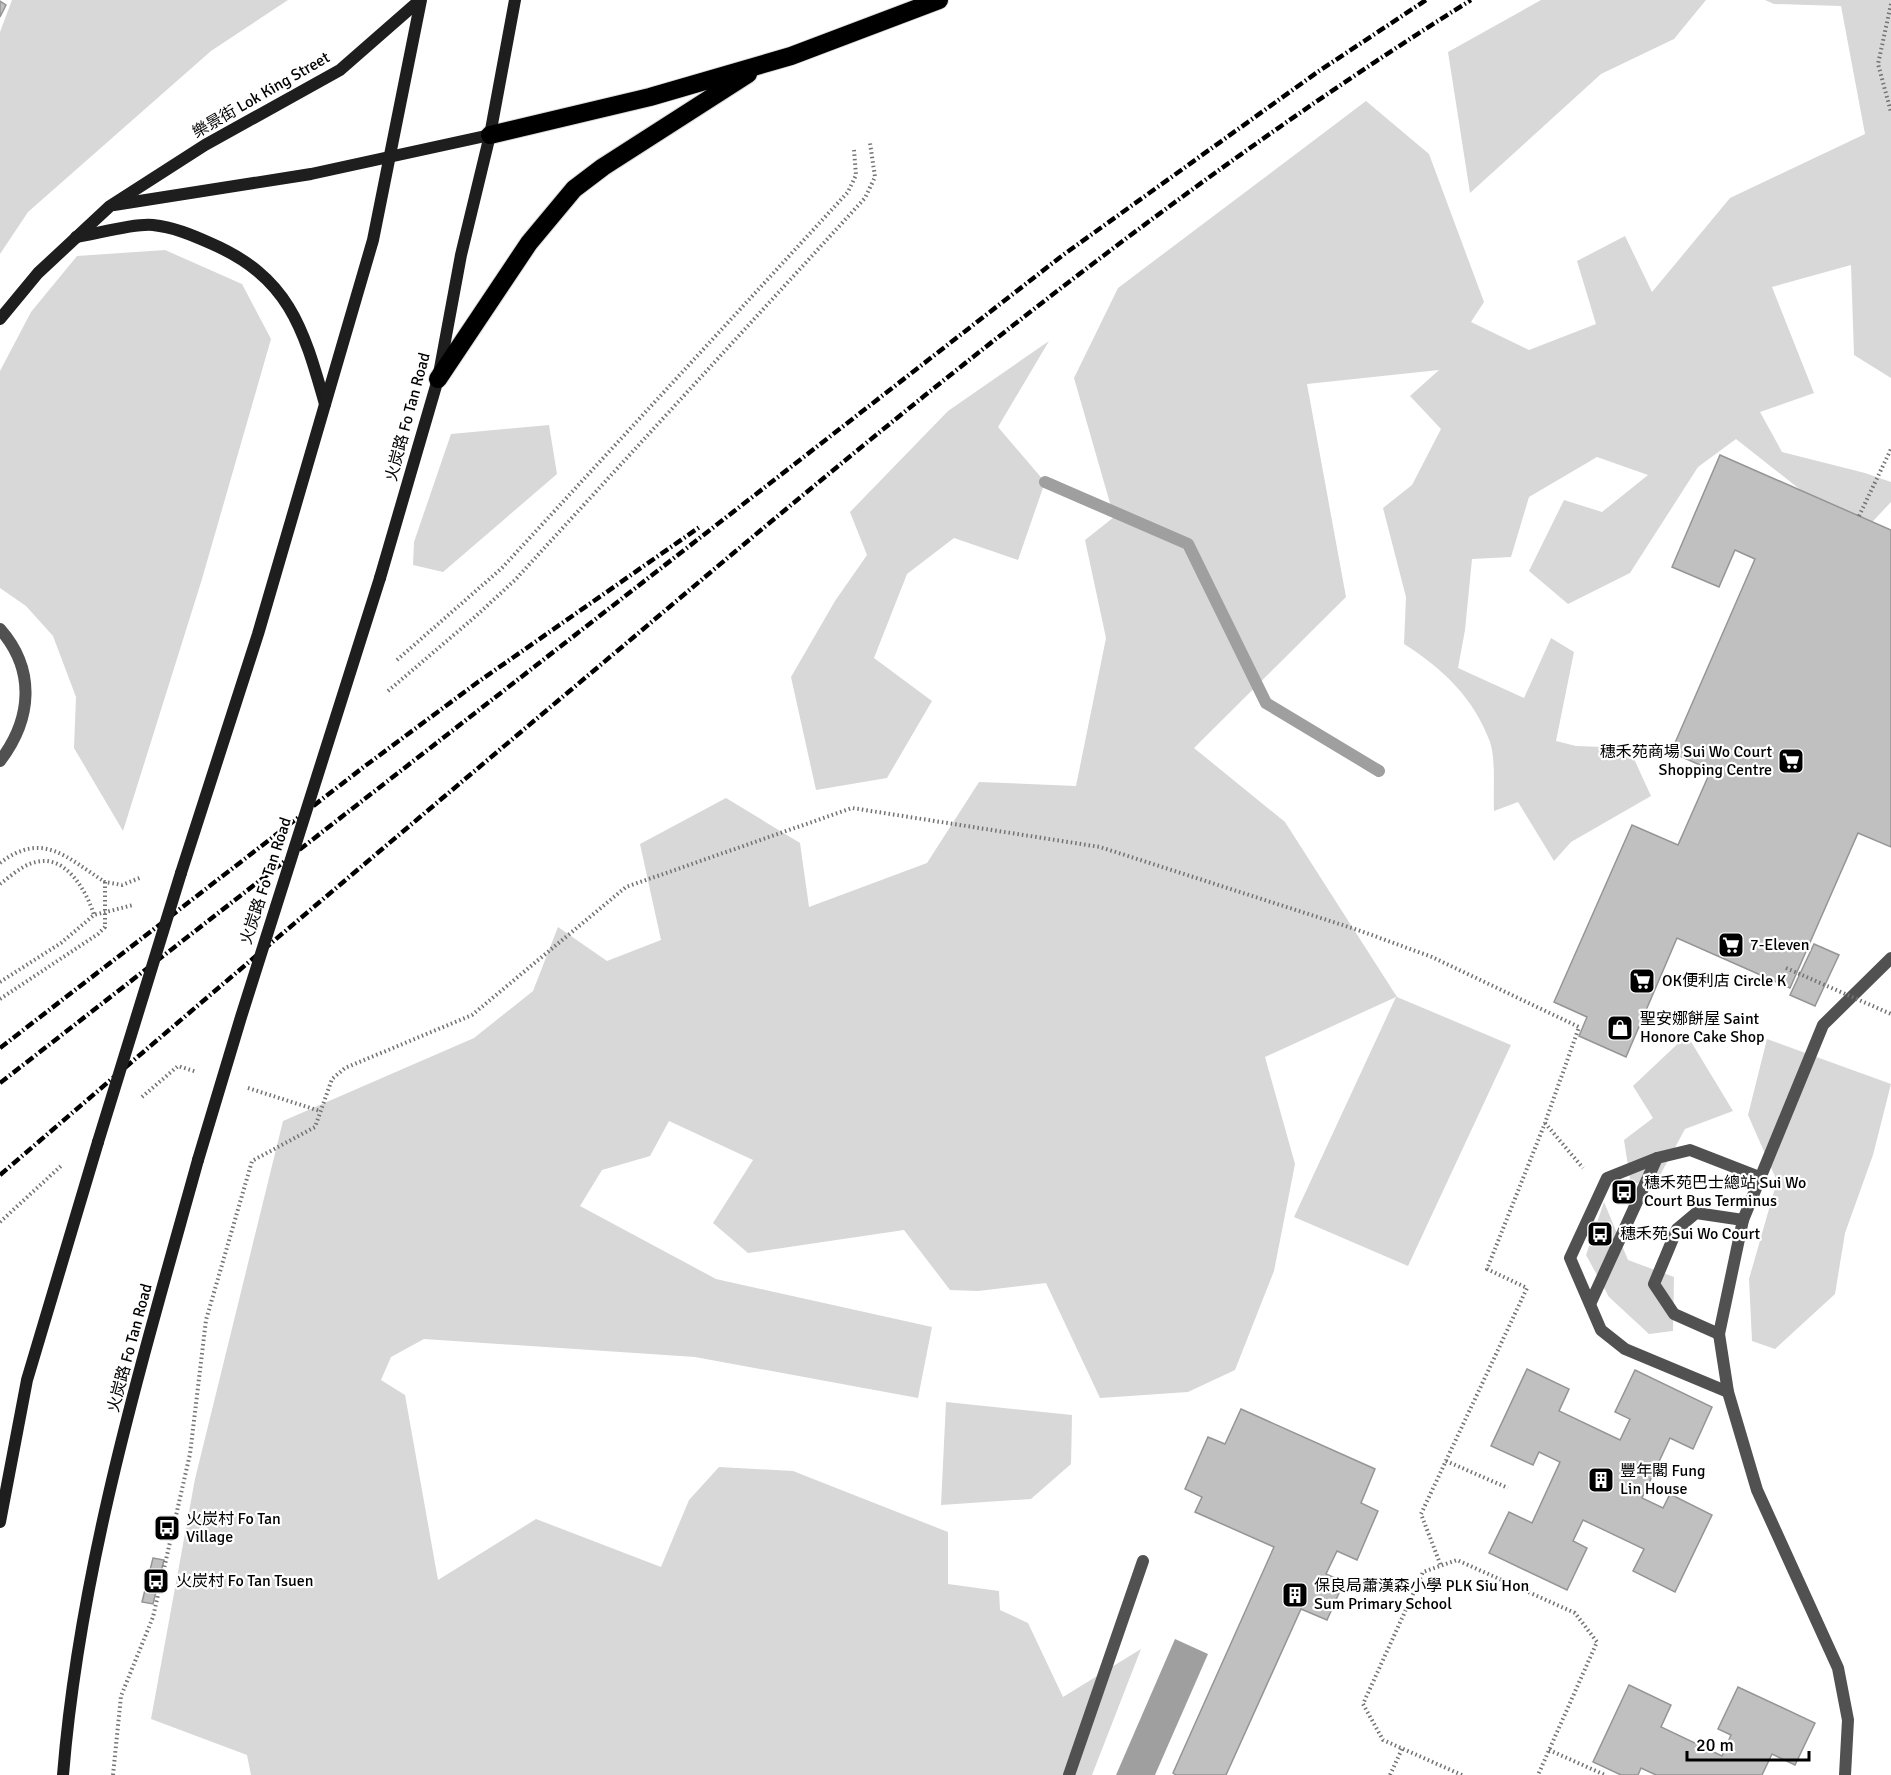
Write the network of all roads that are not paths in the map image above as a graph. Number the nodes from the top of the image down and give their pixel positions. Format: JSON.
{"nodes":[{"id":1,"x":420,"y":0,"type":"edge"},
{"id":2,"x":515,"y":0,"type":"edge"},
{"id":3,"x":939,"y":0,"type":"edge"},
{"id":4,"x":762,"y":65,"type":"junction"},
{"id":5,"x":490,"y":135,"type":"junction"},
{"id":6,"x":388,"y":159,"type":"junction"},
{"id":7,"x":110,"y":206,"type":"junction"},
{"id":8,"x":75,"y":237,"type":"junction"},
{"id":9,"x":0,"y":320,"type":"edge"},
{"id":10,"x":438,"y":379,"type":"junction"},
{"id":11,"x":325,"y":405,"type":"junction"},
{"id":12,"x":0,"y":629,"type":"edge"},
{"id":13,"x":0,"y":761,"type":"edge"},
{"id":14,"x":1891,"y":958,"type":"edge"},
{"id":15,"x":1657,"y":1158,"type":"junction"},
{"id":16,"x":1762,"y":1179,"type":"junction"},
{"id":17,"x":1743,"y":1220,"type":"junction"},
{"id":18,"x":1591,"y":1302,"type":"junction"},
{"id":19,"x":1719,"y":1334,"type":"junction"},
{"id":20,"x":1728,"y":1392,"type":"junction"},
{"id":21,"x":0,"y":1522,"type":"edge"},
{"id":22,"x":1143,"y":1561,"type":"dead end"},
{"id":23,"x":63,"y":1775,"type":"edge"},
{"id":24,"x":1069,"y":1775,"type":"edge"},
{"id":25,"x":1845,"y":1775,"type":"edge"}],
"edges":[{"from":1,"to":6,"type":"main road"},
{"from":1,"to":7,"type":"main road","name":"樂景街 Lok King Street"},
{"from":2,"to":5,"type":"main road","name":"火炭路 Fo Tan Road"},
{"from":3,"to":4,"type":"highway"},
{"from":4,"to":5,"type":"highway"},
{"from":4,"to":10,"type":"highway"},
{"from":5,"to":6,"type":"main road"},
{"from":5,"to":10,"type":"main road","name":"火炭路 Fo Tan Road"},
{"from":6,"to":7,"type":"main road"},
{"from":6,"to":11,"type":"main road"},
{"from":7,"to":8,"type":"main road","name":"樂景街 Lok King Street"},
{"from":8,"to":9,"type":"main road","name":"樂景街 Lok King Street"},
{"from":8,"to":11,"type":"main road"},
{"from":10,"to":23,"type":"main road","name":"火炭路 Fo Tan Road","bridge":true},
{"from":11,"to":21,"type":"main road","bridge":true},
{"from":12,"to":13,"type":"lane"},
{"from":14,"to":16,"type":"lane"},
{"from":15,"to":16,"type":"lane"},
{"from":15,"to":18,"type":"lane"},
{"from":15,"to":18,"type":"lane"},
{"from":16,"to":17,"type":"lane"},
{"from":17,"to":19,"type":"lane"},
{"from":17,"to":19,"type":"lane"},
{"from":18,"to":20,"type":"lane"},
{"from":19,"to":20,"type":"lane"},
{"from":20,"to":25,"type":"lane"},
{"from":22,"to":24,"type":"lane"}]}
